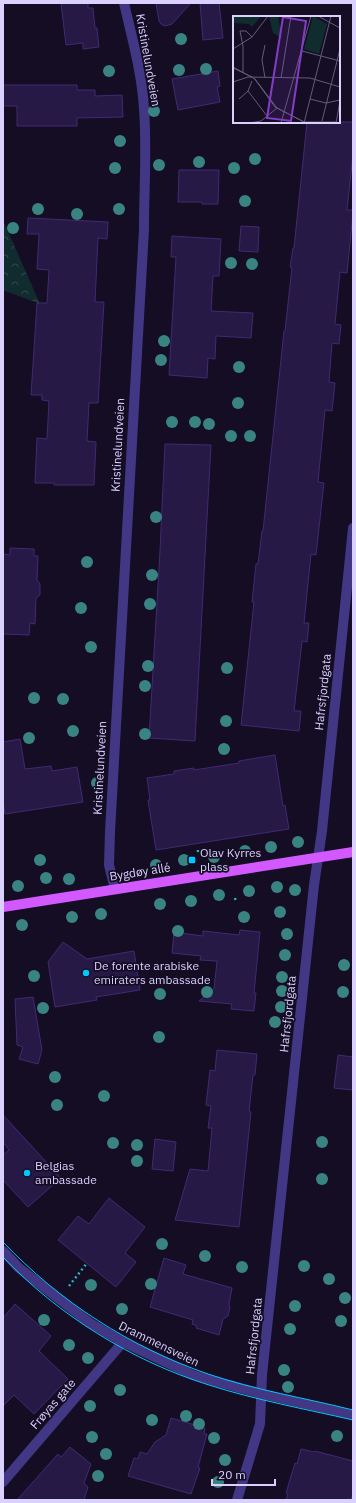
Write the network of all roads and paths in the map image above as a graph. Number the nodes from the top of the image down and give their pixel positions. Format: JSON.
{"nodes":[{"id":1,"x":124,"y":3,"type":"edge"},
{"id":2,"x":353,"y":528,"type":"edge"},
{"id":3,"x":353,"y":852,"type":"edge"},
{"id":4,"x":319,"y":857,"type":"junction"},
{"id":5,"x":115,"y":889,"type":"junction"},
{"id":6,"x":235,"y":898,"type":"dead end"},
{"id":7,"x":236,"y":902,"type":"dead end"},
{"id":8,"x":3,"y":907,"type":"edge"},
{"id":9,"x":3,"y":1250,"type":"edge"},
{"id":10,"x":87,"y":1263,"type":"dead end"},
{"id":11,"x":68,"y":1287,"type":"dead end"},
{"id":12,"x":123,"y":1342,"type":"junction"},
{"id":13,"x":262,"y":1394,"type":"junction"},
{"id":14,"x":353,"y":1415,"type":"edge"},
{"id":15,"x":3,"y":1480,"type":"edge"},
{"id":16,"x":237,"y":1500,"type":"edge"}],
"edges":[{"from":1,"to":5,"type":"street","name":"Kristinelundveien"},
{"from":2,"to":4,"type":"street","name":"Hafrsfjordgata"},
{"from":3,"to":4,"type":"main road","name":"Bygdøy allé"},
{"from":4,"to":5,"type":"main road","name":"Bygdøy allé"},
{"from":4,"to":13,"type":"street","name":"Hafrsfjordgata"},
{"from":5,"to":8,"type":"main road","name":"Bygdøy allé"},
{"from":6,"to":7,"type":"path"},
{"from":9,"to":12,"type":"street","name":"Drammensveien"},
{"from":10,"to":11,"type":"path"},
{"from":12,"to":13,"type":"street","name":"Drammensveien"},
{"from":12,"to":15,"type":"street","name":"Frøyas gate"},
{"from":13,"to":14,"type":"street","name":"Drammensveien"},
{"from":13,"to":16,"type":"street","name":"Hafrsfjordgata"}]}
